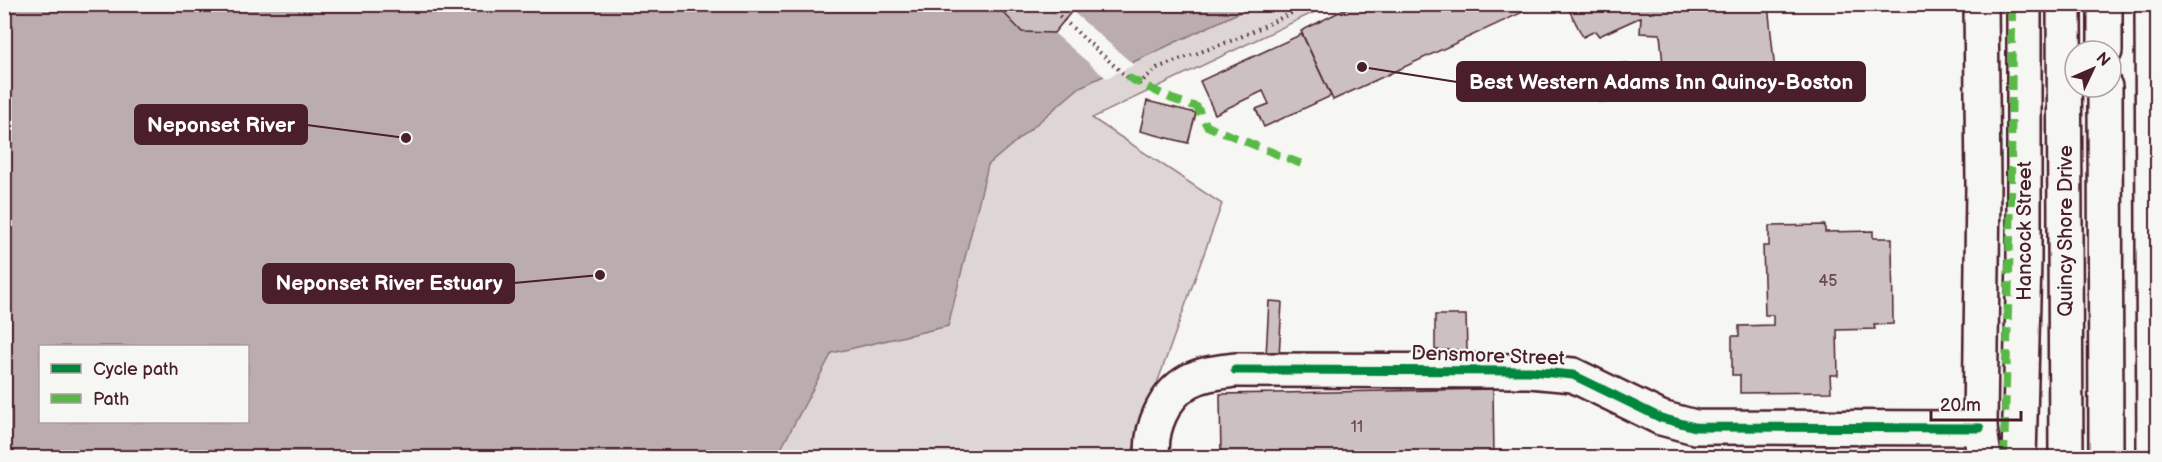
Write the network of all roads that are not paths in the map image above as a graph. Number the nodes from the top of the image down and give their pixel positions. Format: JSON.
{"nodes":[{"id":1,"x":1982,"y":4,"type":"edge"},
{"id":2,"x":2024,"y":4,"type":"edge"},
{"id":3,"x":2064,"y":4,"type":"edge"},
{"id":4,"x":2105,"y":4,"type":"edge"},
{"id":5,"x":2152,"y":4,"type":"edge"},
{"id":6,"x":2105,"y":39,"type":"edge"},
{"id":7,"x":2105,"y":99,"type":"edge"},
{"id":8,"x":1982,"y":443,"type":"edge"},
{"id":9,"x":1153,"y":458,"type":"edge"},
{"id":10,"x":2019,"y":458,"type":"edge"},
{"id":11,"x":2066,"y":458,"type":"edge"},
{"id":12,"x":2106,"y":458,"type":"edge"},
{"id":13,"x":2154,"y":458,"type":"edge"}],
"edges":[{"from":1,"to":8,"type":"main road"},
{"from":2,"to":10,"type":"main road","name":"Hancock Street"},
{"from":3,"to":11,"type":"main road","name":"Quincy Shore Drive"},
{"from":4,"to":6,"type":"main road"},
{"from":5,"to":13,"type":"main road"},
{"from":7,"to":12,"type":"main road","name":"Quincy Shore Drive"},
{"from":8,"to":9,"type":"main road","name":"Densmore Street"}]}
